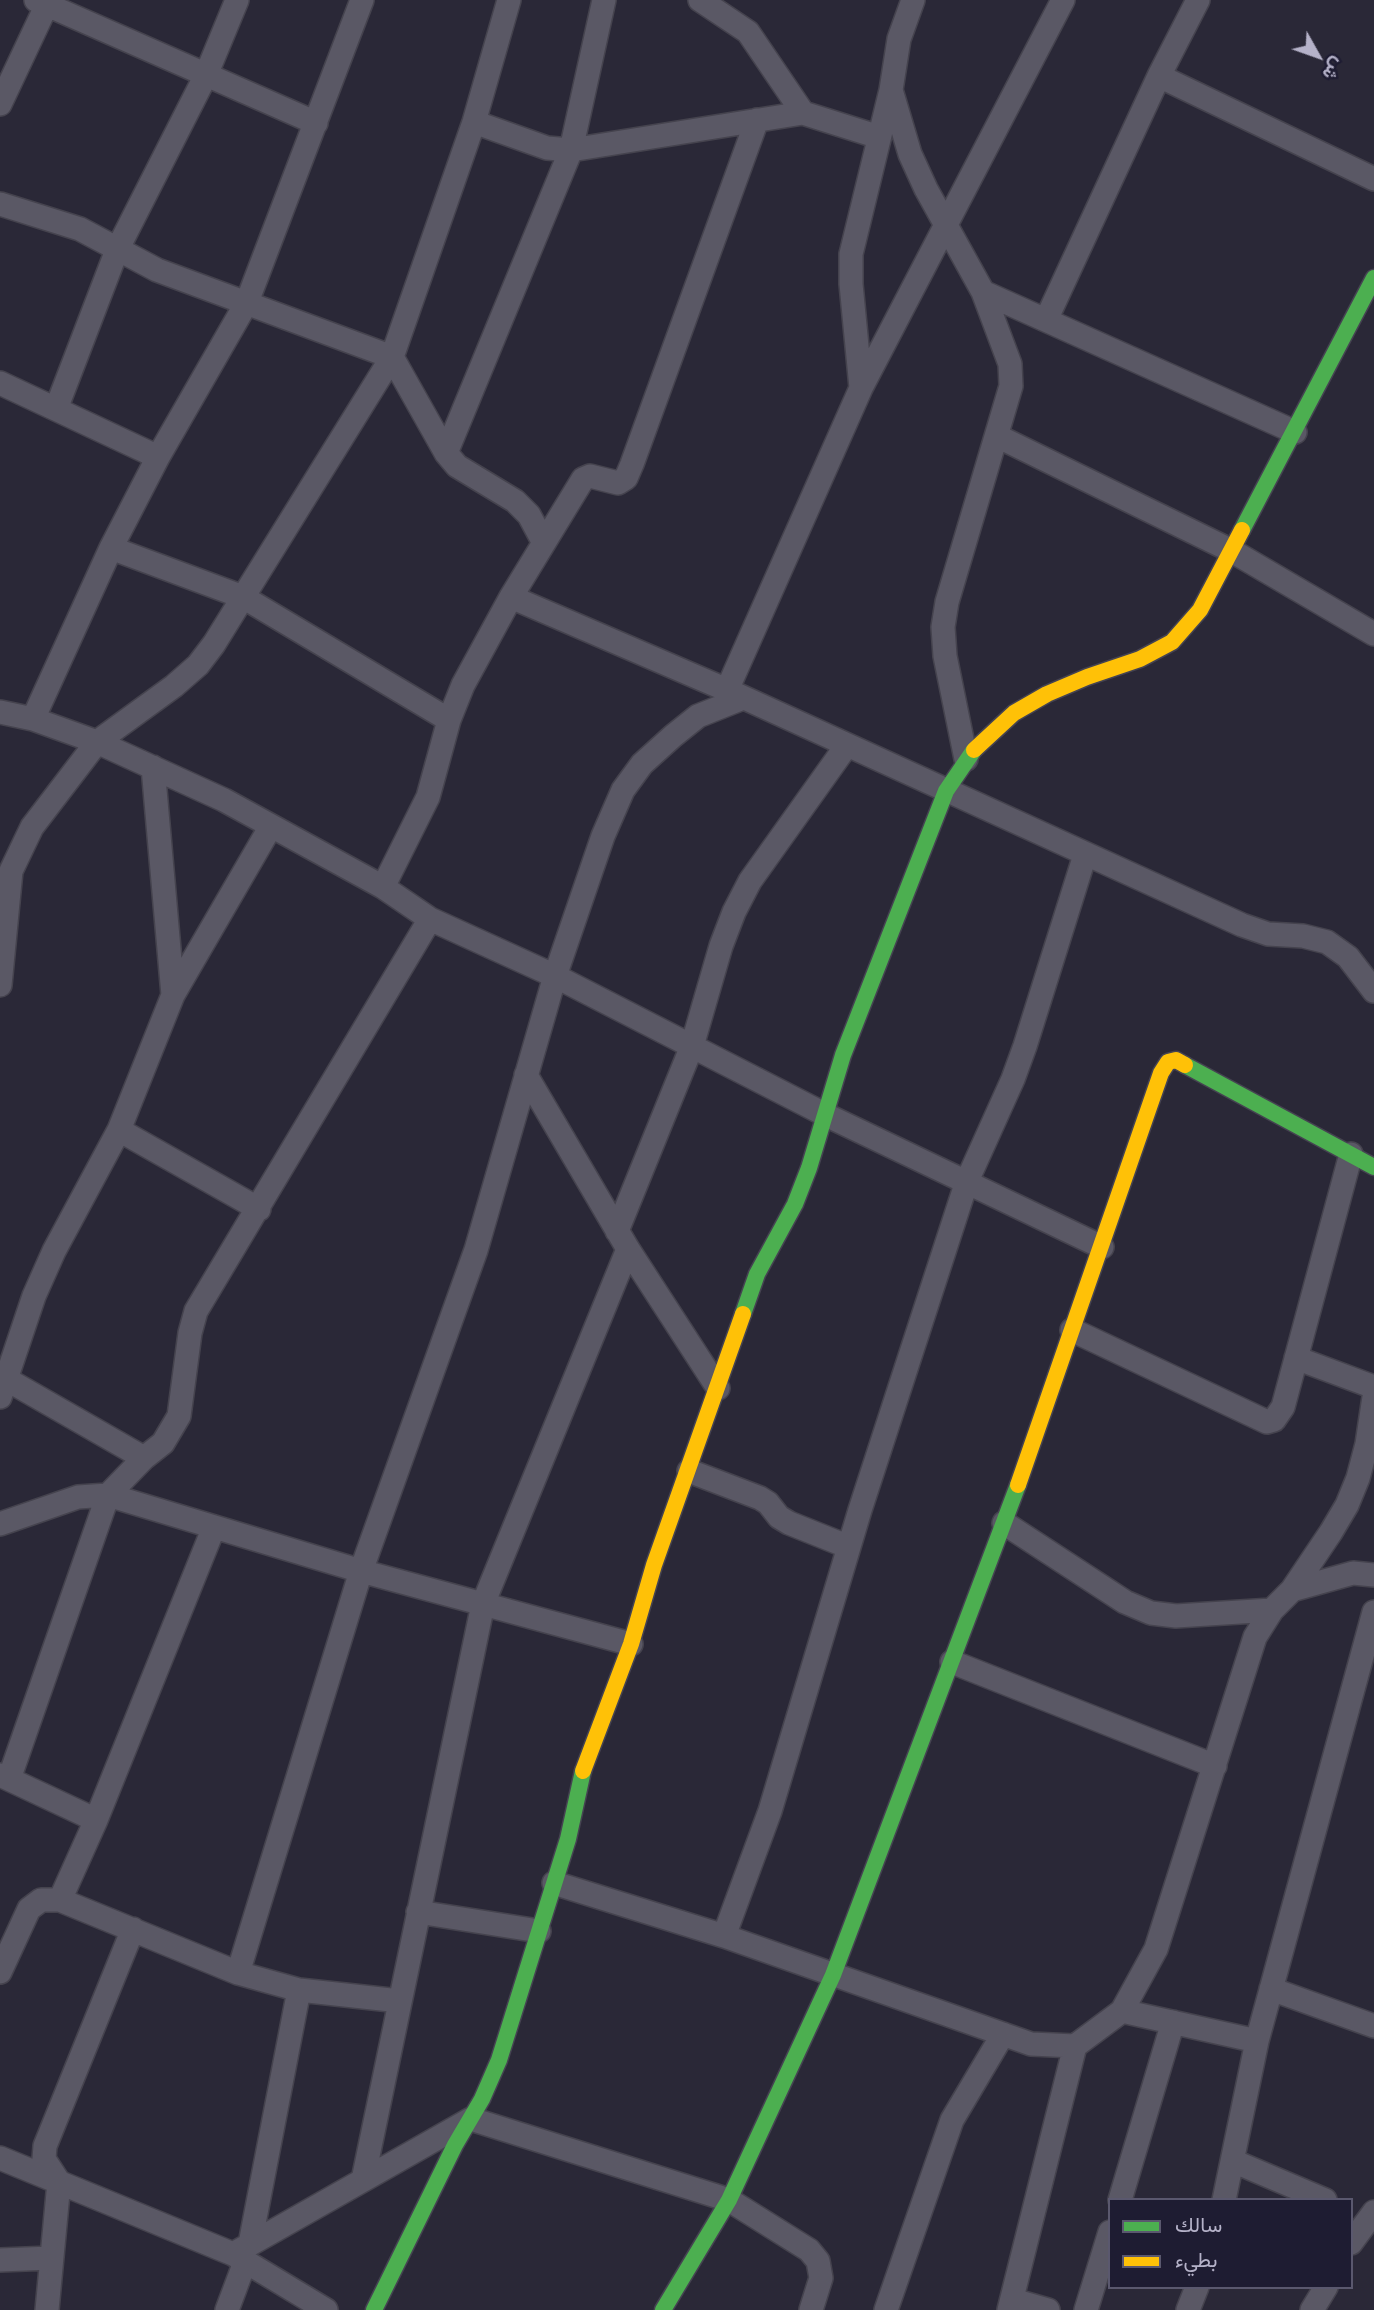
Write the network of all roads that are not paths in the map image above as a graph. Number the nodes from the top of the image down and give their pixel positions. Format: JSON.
{"nodes":[{"id":1,"x":237,"y":0,"type":"edge"},
{"id":2,"x":362,"y":0,"type":"edge"},
{"id":3,"x":509,"y":0,"type":"edge"},
{"id":4,"x":604,"y":0,"type":"edge"},
{"id":5,"x":699,"y":0,"type":"edge"},
{"id":6,"x":912,"y":0,"type":"edge"},
{"id":7,"x":1063,"y":0,"type":"edge"},
{"id":8,"x":1198,"y":0,"type":"edge"},
{"id":9,"x":44,"y":2,"type":"edge"},
{"id":10,"x":205,"y":75,"type":"junction"},
{"id":11,"x":1159,"y":76,"type":"junction"},
{"id":12,"x":891,"y":90,"type":"junction"},
{"id":13,"x":0,"y":104,"type":"edge"},
{"id":14,"x":803,"y":113,"type":"junction"},
{"id":15,"x":757,"y":120,"type":"junction"},
{"id":16,"x":474,"y":122,"type":"junction"},
{"id":17,"x":316,"y":123,"type":"junction"},
{"id":18,"x":879,"y":137,"type":"junction"},
{"id":19,"x":571,"y":150,"type":"junction"},
{"id":20,"x":1374,"y":179,"type":"edge"},
{"id":21,"x":0,"y":204,"type":"edge"},
{"id":22,"x":945,"y":223,"type":"junction"},
{"id":23,"x":117,"y":250,"type":"junction"},
{"id":24,"x":1374,"y":278,"type":"edge"},
{"id":25,"x":983,"y":292,"type":"junction"},
{"id":26,"x":247,"y":302,"type":"junction"},
{"id":27,"x":1046,"y":320,"type":"junction"},
{"id":28,"x":391,"y":357,"type":"junction"},
{"id":29,"x":0,"y":383,"type":"edge"},
{"id":30,"x":860,"y":388,"type":"junction"},
{"id":31,"x":56,"y":409,"type":"junction"},
{"id":32,"x":1295,"y":432,"type":"junction"},
{"id":33,"x":997,"y":436,"type":"junction"},
{"id":34,"x":446,"y":453,"type":"junction"},
{"id":35,"x":158,"y":457,"type":"junction"},
{"id":36,"x":544,"y":543,"type":"junction"},
{"id":37,"x":111,"y":548,"type":"junction"},
{"id":38,"x":1232,"y":551,"type":"junction"},
{"id":39,"x":243,"y":597,"type":"junction"},
{"id":40,"x":511,"y":597,"type":"junction"},
{"id":41,"x":1374,"y":635,"type":"edge"},
{"id":42,"x":735,"y":694,"type":"junction"},
{"id":43,"x":0,"y":712,"type":"edge"},
{"id":44,"x":33,"y":719,"type":"junction"},
{"id":45,"x":449,"y":720,"type":"junction"},
{"id":46,"x":97,"y":742,"type":"junction"},
{"id":47,"x":847,"y":745,"type":"junction"},
{"id":48,"x":966,"y":759,"type":"junction"},
{"id":49,"x":153,"y":768,"type":"junction"},
{"id":50,"x":946,"y":791,"type":"junction"},
{"id":51,"x":271,"y":825,"type":"junction"},
{"id":52,"x":1086,"y":855,"type":"junction"},
{"id":53,"x":383,"y":887,"type":"junction"},
{"id":54,"x":430,"y":919,"type":"junction"},
{"id":55,"x":2,"y":951,"type":"edge"},
{"id":56,"x":555,"y":976,"type":"junction"},
{"id":57,"x":0,"y":985,"type":"edge"},
{"id":58,"x":1374,"y":991,"type":"edge"},
{"id":59,"x":173,"y":996,"type":"junction"},
{"id":60,"x":692,"y":1046,"type":"junction"},
{"id":61,"x":526,"y":1075,"type":"junction"},
{"id":62,"x":826,"y":1115,"type":"junction"},
{"id":63,"x":119,"y":1129,"type":"junction"},
{"id":64,"x":1351,"y":1154,"type":"junction"},
{"id":65,"x":1374,"y":1167,"type":"edge"},
{"id":66,"x":967,"y":1181,"type":"junction"},
{"id":67,"x":259,"y":1209,"type":"junction"},
{"id":68,"x":622,"y":1240,"type":"junction"},
{"id":69,"x":1102,"y":1247,"type":"junction"},
{"id":70,"x":1072,"y":1330,"type":"junction"},
{"id":71,"x":1296,"y":1357,"type":"junction"},
{"id":72,"x":1374,"y":1387,"type":"edge"},
{"id":73,"x":3,"y":1388,"type":"edge"},
{"id":74,"x":718,"y":1388,"type":"junction"},
{"id":75,"x":1374,"y":1397,"type":"edge"},
{"id":76,"x":144,"y":1458,"type":"junction"},
{"id":77,"x":689,"y":1471,"type":"junction"},
{"id":78,"x":108,"y":1494,"type":"junction"},
{"id":79,"x":1004,"y":1523,"type":"junction"},
{"id":80,"x":0,"y":1524,"type":"edge"},
{"id":81,"x":214,"y":1527,"type":"junction"},
{"id":82,"x":849,"y":1547,"type":"junction"},
{"id":83,"x":361,"y":1571,"type":"junction"},
{"id":84,"x":1374,"y":1574,"type":"edge"},
{"id":85,"x":1292,"y":1590,"type":"junction"},
{"id":86,"x":482,"y":1604,"type":"junction"},
{"id":87,"x":1272,"y":1610,"type":"junction"},
{"id":88,"x":1374,"y":1612,"type":"edge"},
{"id":89,"x":631,"y":1644,"type":"junction"},
{"id":90,"x":953,"y":1661,"type":"junction"},
{"id":91,"x":1215,"y":1766,"type":"junction"},
{"id":92,"x":5,"y":1777,"type":"edge"},
{"id":93,"x":96,"y":1820,"type":"junction"},
{"id":94,"x":554,"y":1883,"type":"junction"},
{"id":95,"x":60,"y":1899,"type":"junction"},
{"id":96,"x":418,"y":1912,"type":"junction"},
{"id":97,"x":132,"y":1929,"type":"junction"},
{"id":98,"x":539,"y":1931,"type":"junction"},
{"id":99,"x":724,"y":1936,"type":"junction"},
{"id":100,"x":0,"y":1972,"type":"edge"},
{"id":101,"x":238,"y":1973,"type":"junction"},
{"id":102,"x":833,"y":1975,"type":"junction"},
{"id":103,"x":1271,"y":1989,"type":"junction"},
{"id":104,"x":299,"y":1990,"type":"junction"},
{"id":105,"x":400,"y":2001,"type":"junction"},
{"id":106,"x":1122,"y":2011,"type":"junction"},
{"id":107,"x":1173,"y":2022,"type":"junction"},
{"id":108,"x":1374,"y":2026,"type":"edge"},
{"id":109,"x":1003,"y":2034,"type":"junction"},
{"id":110,"x":1256,"y":2041,"type":"junction"},
{"id":111,"x":1076,"y":2046,"type":"junction"},
{"id":112,"x":471,"y":2119,"type":"junction"},
{"id":113,"x":0,"y":2158,"type":"edge"},
{"id":114,"x":1233,"y":2161,"type":"junction"},
{"id":115,"x":363,"y":2180,"type":"junction"},
{"id":116,"x":59,"y":2182,"type":"junction"},
{"id":117,"x":1120,"y":2198,"type":"edge"},
{"id":118,"x":1224,"y":2198,"type":"edge"},
{"id":119,"x":1320,"y":2198,"type":"edge"},
{"id":120,"x":729,"y":2200,"type":"junction"},
{"id":121,"x":1365,"y":2213,"type":"edge"},
{"id":122,"x":1108,"y":2238,"type":"edge"},
{"id":123,"x":1353,"y":2239,"type":"edge"},
{"id":124,"x":243,"y":2253,"type":"junction"},
{"id":125,"x":51,"y":2258,"type":"junction"},
{"id":126,"x":0,"y":2260,"type":"edge"},
{"id":127,"x":1196,"y":2289,"type":"edge"},
{"id":128,"x":1325,"y":2289,"type":"edge"},
{"id":129,"x":1011,"y":2305,"type":"edge"},
{"id":130,"x":47,"y":2310,"type":"edge"},
{"id":131,"x":227,"y":2310,"type":"edge"},
{"id":132,"x":326,"y":2310,"type":"edge"},
{"id":133,"x":374,"y":2310,"type":"edge"},
{"id":134,"x":663,"y":2310,"type":"edge"},
{"id":135,"x":811,"y":2310,"type":"edge"},
{"id":136,"x":886,"y":2310,"type":"edge"},
{"id":137,"x":1048,"y":2310,"type":"edge"},
{"id":138,"x":1086,"y":2310,"type":"edge"},
{"id":139,"x":1188,"y":2310,"type":"edge"},
{"id":140,"x":1312,"y":2310,"type":"edge"}],
"edges":[{"from":1,"to":10,"type":"street"},
{"from":2,"to":17,"type":"street"},
{"from":3,"to":16,"type":"street"},
{"from":4,"to":19,"type":"street"},
{"from":5,"to":14,"type":"street"},
{"from":6,"to":12,"type":"street"},
{"from":7,"to":22,"type":"street"},
{"from":8,"to":11,"type":"street"},
{"from":9,"to":10,"type":"street"},
{"from":9,"to":13,"type":"street"},
{"from":10,"to":17,"type":"street"},
{"from":10,"to":23,"type":"street"},
{"from":11,"to":20,"type":"street"},
{"from":11,"to":27,"type":"street"},
{"from":12,"to":18,"type":"street"},
{"from":12,"to":22,"type":"street"},
{"from":14,"to":15,"type":"street"},
{"from":14,"to":18,"type":"street"},
{"from":15,"to":19,"type":"street"},
{"from":15,"to":36,"type":"street"},
{"from":16,"to":19,"type":"street"},
{"from":16,"to":28,"type":"street"},
{"from":17,"to":26,"type":"street"},
{"from":18,"to":30,"type":"street"},
{"from":19,"to":34,"type":"street"},
{"from":21,"to":23,"type":"street"},
{"from":22,"to":25,"type":"street"},
{"from":22,"to":30,"type":"street"},
{"from":23,"to":26,"type":"street"},
{"from":23,"to":31,"type":"street"},
{"from":24,"to":32,"type":"street"},
{"from":25,"to":27,"type":"street"},
{"from":25,"to":33,"type":"street"},
{"from":26,"to":28,"type":"street"},
{"from":26,"to":35,"type":"street"},
{"from":27,"to":32,"type":"street"},
{"from":28,"to":34,"type":"street"},
{"from":28,"to":39,"type":"street"},
{"from":29,"to":31,"type":"street"},
{"from":30,"to":42,"type":"street"},
{"from":31,"to":35,"type":"street"},
{"from":32,"to":38,"type":"street"},
{"from":33,"to":38,"type":"street"},
{"from":33,"to":48,"type":"street"},
{"from":34,"to":36,"type":"street"},
{"from":35,"to":37,"type":"street"},
{"from":36,"to":40,"type":"street"},
{"from":37,"to":39,"type":"street"},
{"from":37,"to":44,"type":"street"},
{"from":38,"to":41,"type":"street"},
{"from":38,"to":48,"type":"street"},
{"from":39,"to":45,"type":"street"},
{"from":39,"to":46,"type":"street"},
{"from":40,"to":42,"type":"street"},
{"from":40,"to":45,"type":"street"},
{"from":42,"to":47,"type":"street"},
{"from":42,"to":56,"type":"street"},
{"from":43,"to":44,"type":"street"},
{"from":44,"to":46,"type":"street"},
{"from":45,"to":53,"type":"street"},
{"from":46,"to":49,"type":"street"},
{"from":46,"to":55,"type":"street"},
{"from":47,"to":50,"type":"street"},
{"from":47,"to":60,"type":"street"},
{"from":48,"to":50,"type":"street"},
{"from":49,"to":51,"type":"street"},
{"from":49,"to":59,"type":"street"},
{"from":50,"to":52,"type":"street"},
{"from":50,"to":62,"type":"street"},
{"from":51,"to":53,"type":"street"},
{"from":51,"to":59,"type":"street"},
{"from":52,"to":58,"type":"street"},
{"from":52,"to":66,"type":"street"},
{"from":53,"to":54,"type":"street"},
{"from":54,"to":56,"type":"street"},
{"from":54,"to":67,"type":"street"},
{"from":55,"to":57,"type":"street"},
{"from":56,"to":60,"type":"street"},
{"from":56,"to":61,"type":"street"},
{"from":59,"to":63,"type":"street"},
{"from":60,"to":62,"type":"street"},
{"from":60,"to":68,"type":"street"},
{"from":61,"to":68,"type":"street"},
{"from":61,"to":83,"type":"street"},
{"from":62,"to":66,"type":"street"},
{"from":62,"to":74,"type":"street"},
{"from":63,"to":67,"type":"street"},
{"from":63,"to":73,"type":"street"},
{"from":64,"to":65,"type":"street"},
{"from":64,"to":69,"type":"street"},
{"from":64,"to":71,"type":"street"},
{"from":66,"to":69,"type":"street"},
{"from":66,"to":82,"type":"street"},
{"from":67,"to":76,"type":"street"},
{"from":68,"to":74,"type":"street"},
{"from":68,"to":86,"type":"street"},
{"from":69,"to":70,"type":"street"},
{"from":70,"to":71,"type":"street"},
{"from":70,"to":79,"type":"street"},
{"from":71,"to":72,"type":"street"},
{"from":73,"to":76,"type":"street"},
{"from":74,"to":77,"type":"street"},
{"from":75,"to":85,"type":"street"},
{"from":76,"to":78,"type":"street"},
{"from":77,"to":82,"type":"street"},
{"from":77,"to":89,"type":"street"},
{"from":78,"to":80,"type":"street"},
{"from":78,"to":81,"type":"street"},
{"from":78,"to":92,"type":"street"},
{"from":79,"to":87,"type":"street"},
{"from":79,"to":90,"type":"street"},
{"from":81,"to":83,"type":"street"},
{"from":81,"to":93,"type":"street"},
{"from":82,"to":99,"type":"street"},
{"from":83,"to":86,"type":"street"},
{"from":83,"to":101,"type":"street"},
{"from":84,"to":85,"type":"street"},
{"from":85,"to":87,"type":"street"},
{"from":86,"to":89,"type":"street"},
{"from":86,"to":96,"type":"street"},
{"from":87,"to":91,"type":"street"},
{"from":88,"to":103,"type":"street"},
{"from":89,"to":94,"type":"street"},
{"from":90,"to":91,"type":"street"},
{"from":90,"to":102,"type":"street"},
{"from":91,"to":106,"type":"street"},
{"from":92,"to":93,"type":"street"},
{"from":93,"to":95,"type":"street"},
{"from":94,"to":98,"type":"street"},
{"from":94,"to":99,"type":"street"},
{"from":95,"to":97,"type":"street"},
{"from":95,"to":100,"type":"street"},
{"from":96,"to":98,"type":"street"},
{"from":96,"to":105,"type":"street"},
{"from":97,"to":101,"type":"street"},
{"from":97,"to":116,"type":"street"},
{"from":98,"to":112,"type":"street"},
{"from":99,"to":102,"type":"street"},
{"from":101,"to":104,"type":"street"},
{"from":102,"to":109,"type":"street"},
{"from":102,"to":120,"type":"street"},
{"from":103,"to":108,"type":"street"},
{"from":103,"to":110,"type":"street"},
{"from":104,"to":105,"type":"street"},
{"from":104,"to":124,"type":"street"},
{"from":105,"to":115,"type":"street"},
{"from":106,"to":107,"type":"street"},
{"from":106,"to":111,"type":"street"},
{"from":107,"to":110,"type":"street"},
{"from":107,"to":117,"type":"street"},
{"from":109,"to":111,"type":"street"},
{"from":109,"to":136,"type":"street"},
{"from":110,"to":114,"type":"street"},
{"from":111,"to":129,"type":"street"},
{"from":112,"to":115,"type":"street"},
{"from":112,"to":120,"type":"street"},
{"from":112,"to":133,"type":"street"},
{"from":113,"to":116,"type":"street"},
{"from":114,"to":118,"type":"street"},
{"from":114,"to":119,"type":"street"},
{"from":115,"to":124,"type":"street"},
{"from":116,"to":124,"type":"street"},
{"from":116,"to":125,"type":"street"},
{"from":120,"to":134,"type":"street"},
{"from":120,"to":135,"type":"street"},
{"from":121,"to":123,"type":"street"},
{"from":122,"to":138,"type":"street"},
{"from":124,"to":131,"type":"street"},
{"from":124,"to":132,"type":"street"},
{"from":125,"to":126,"type":"street"},
{"from":125,"to":130,"type":"street"},
{"from":127,"to":139,"type":"street"},
{"from":128,"to":140,"type":"street"},
{"from":129,"to":137,"type":"street"}]}
